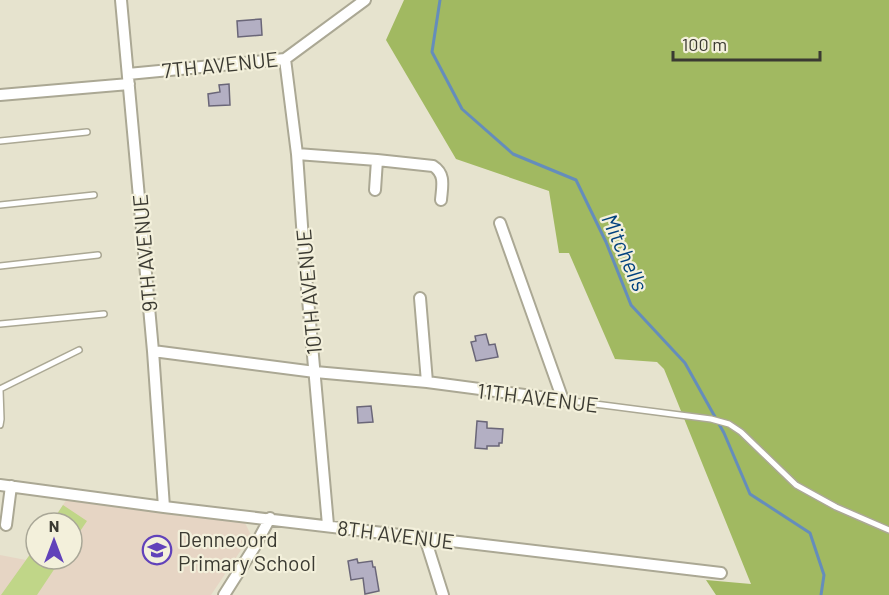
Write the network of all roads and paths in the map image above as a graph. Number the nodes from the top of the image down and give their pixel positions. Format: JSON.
{"nodes":[{"id":1,"x":121,"y":0,"type":"edge"},
{"id":2,"x":366,"y":0,"type":"edge"},
{"id":3,"x":285,"y":59,"type":"junction"},
{"id":4,"x":129,"y":79,"type":"junction"},
{"id":5,"x":0,"y":95,"type":"edge"},
{"id":6,"x":87,"y":132,"type":"dead end"},
{"id":7,"x":0,"y":141,"type":"edge"},
{"id":8,"x":297,"y":154,"type":"junction"},
{"id":9,"x":377,"y":160,"type":"junction"},
{"id":10,"x":375,"y":190,"type":"dead end"},
{"id":11,"x":94,"y":195,"type":"dead end"},
{"id":12,"x":441,"y":200,"type":"dead end"},
{"id":13,"x":0,"y":205,"type":"edge"},
{"id":14,"x":500,"y":223,"type":"dead end"},
{"id":15,"x":98,"y":255,"type":"dead end"},
{"id":16,"x":0,"y":266,"type":"edge"},
{"id":17,"x":420,"y":298,"type":"dead end"},
{"id":18,"x":104,"y":314,"type":"dead end"},
{"id":19,"x":0,"y":324,"type":"edge"},
{"id":20,"x":79,"y":350,"type":"dead end"},
{"id":21,"x":153,"y":351,"type":"junction"},
{"id":22,"x":315,"y":372,"type":"junction"},
{"id":23,"x":427,"y":382,"type":"junction"},
{"id":24,"x":0,"y":389,"type":"edge"},
{"id":25,"x":563,"y":400,"type":"junction"},
{"id":26,"x":0,"y":425,"type":"edge"},
{"id":27,"x":6,"y":485,"type":"edge"},
{"id":28,"x":164,"y":507,"type":"junction"},
{"id":29,"x":270,"y":518,"type":"junction"},
{"id":30,"x":7,"y":525,"type":"edge"},
{"id":31,"x":327,"y":525,"type":"junction"},
{"id":32,"x":889,"y":530,"type":"edge"},
{"id":33,"x":425,"y":538,"type":"junction"},
{"id":34,"x":721,"y":573,"type":"dead end"},
{"id":35,"x":224,"y":595,"type":"edge"},
{"id":36,"x":442,"y":595,"type":"edge"}],
"edges":[{"from":1,"to":4,"type":"street","name":"9TH AVENUE"},
{"from":2,"to":3,"type":"street","name":"7TH AVENUE"},
{"from":3,"to":4,"type":"street","name":"7TH AVENUE"},
{"from":3,"to":8,"type":"street","name":"10TH AVENUE"},
{"from":4,"to":5,"type":"street","name":"7TH AVENUE"},
{"from":4,"to":21,"type":"street","name":"9TH AVENUE"},
{"from":6,"to":7,"type":"lane"},
{"from":8,"to":9,"type":"street"},
{"from":8,"to":22,"type":"street","name":"10TH AVENUE"},
{"from":9,"to":10,"type":"street"},
{"from":9,"to":12,"type":"street"},
{"from":11,"to":13,"type":"lane"},
{"from":14,"to":25,"type":"street"},
{"from":15,"to":16,"type":"lane"},
{"from":17,"to":23,"type":"street"},
{"from":18,"to":19,"type":"lane"},
{"from":20,"to":24,"type":"lane"},
{"from":21,"to":22,"type":"street","name":"11TH AVENUE"},
{"from":21,"to":28,"type":"street","name":"9TH AVENUE"},
{"from":22,"to":23,"type":"street","name":"11TH AVENUE"},
{"from":22,"to":31,"type":"street","name":"10TH AVENUE"},
{"from":23,"to":25,"type":"street","name":"11TH AVENUE"},
{"from":24,"to":26,"type":"lane"},
{"from":25,"to":32,"type":"lane","name":"11TH AVENUE"},
{"from":27,"to":28,"type":"street","name":"8TH AVENUE"},
{"from":27,"to":30,"type":"street"},
{"from":28,"to":29,"type":"street","name":"8TH AVENUE"},
{"from":29,"to":31,"type":"street","name":"8TH AVENUE"},
{"from":29,"to":35,"type":"street"},
{"from":31,"to":33,"type":"street","name":"8TH AVENUE"},
{"from":33,"to":34,"type":"street","name":"8TH AVENUE"},
{"from":33,"to":36,"type":"street"}]}
